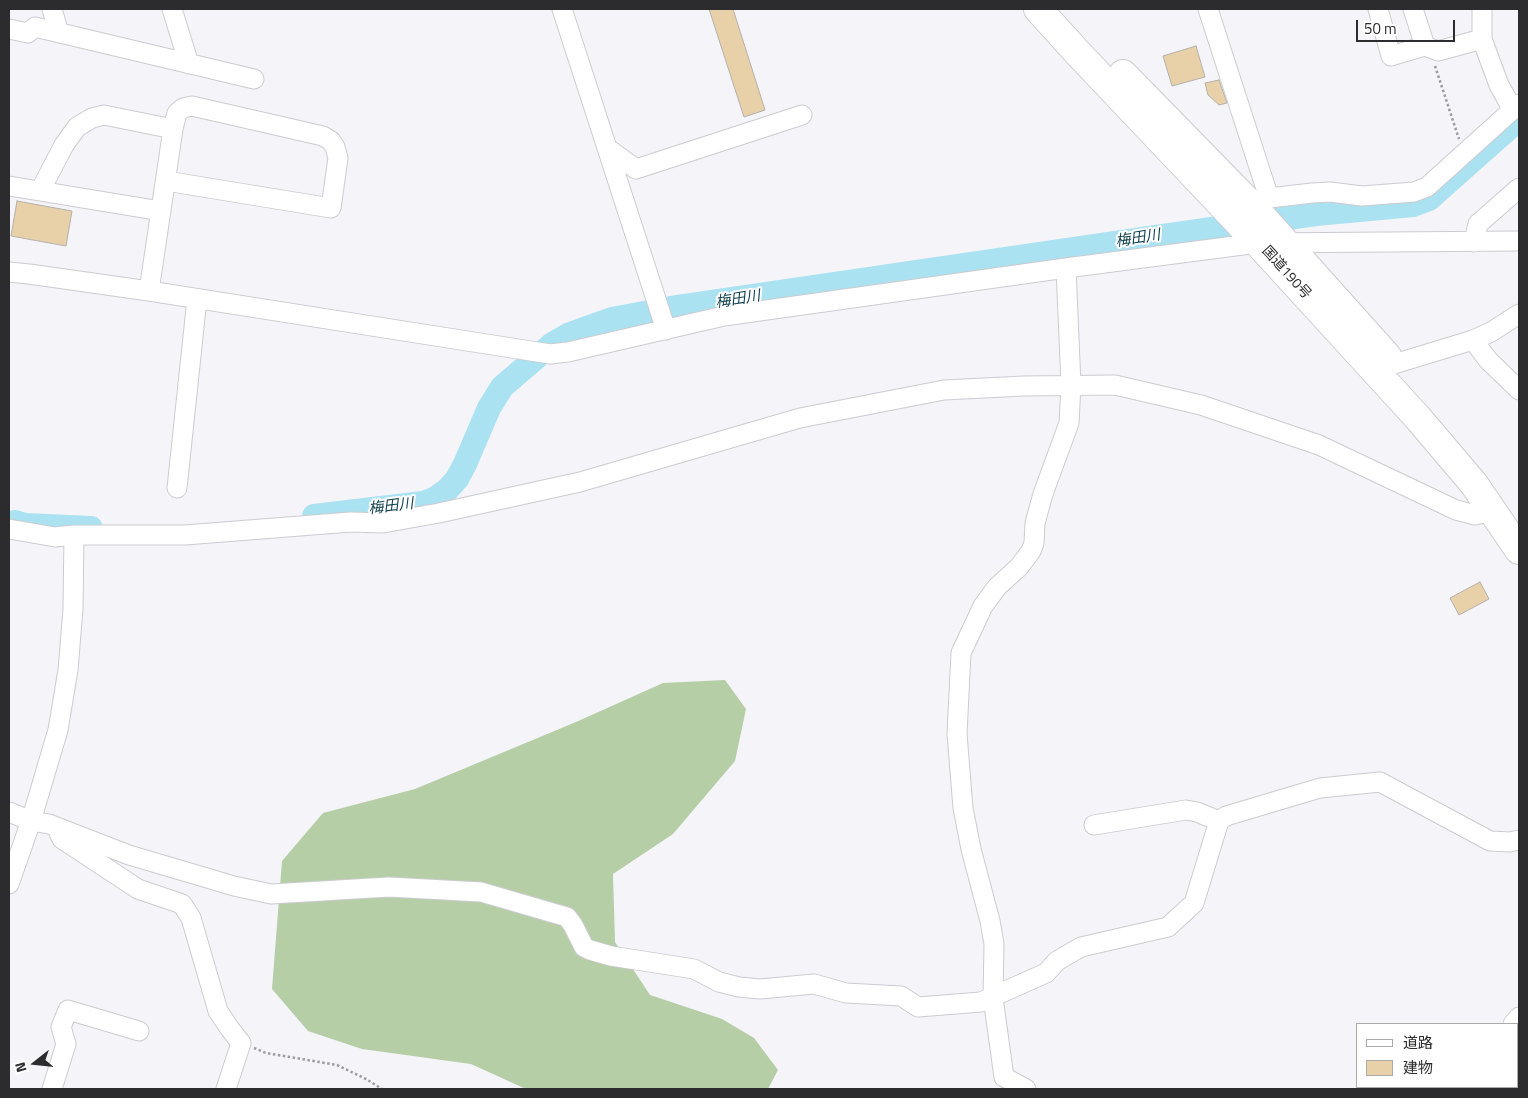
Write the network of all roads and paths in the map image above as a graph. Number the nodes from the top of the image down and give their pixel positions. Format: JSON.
{"nodes":[{"id":1,"x":52,"y":9,"type":"edge"},
{"id":2,"x":172,"y":9,"type":"edge"},
{"id":3,"x":562,"y":9,"type":"edge"},
{"id":4,"x":1038,"y":9,"type":"edge"},
{"id":5,"x":1060,"y":9,"type":"edge"},
{"id":6,"x":1208,"y":9,"type":"edge"},
{"id":7,"x":1378,"y":9,"type":"edge"},
{"id":8,"x":1414,"y":9,"type":"edge"},
{"id":9,"x":1482,"y":9,"type":"edge"},
{"id":10,"x":9,"y":29,"type":"edge"},
{"id":11,"x":59,"y":33,"type":"junction"},
{"id":12,"x":1482,"y":39,"type":"junction"},
{"id":13,"x":1428,"y":47,"type":"junction"},
{"id":14,"x":189,"y":64,"type":"junction"},
{"id":15,"x":254,"y":79,"type":"dead end"},
{"id":16,"x":1516,"y":107,"type":"edge"},
{"id":17,"x":802,"y":115,"type":"dead end"},
{"id":18,"x":173,"y":129,"type":"junction"},
{"id":19,"x":607,"y":148,"type":"junction"},
{"id":20,"x":1464,"y":154,"type":"junction"},
{"id":21,"x":166,"y":181,"type":"junction"},
{"id":22,"x":9,"y":186,"type":"edge"},
{"id":23,"x":1519,"y":188,"type":"edge"},
{"id":24,"x":40,"y":191,"type":"junction"},
{"id":25,"x":161,"y":211,"type":"junction"},
{"id":26,"x":1257,"y":223,"type":"junction"},
{"id":27,"x":1519,"y":241,"type":"edge"},
{"id":28,"x":1474,"y":242,"type":"junction"},
{"id":29,"x":1066,"y":268,"type":"junction"},
{"id":30,"x":9,"y":272,"type":"edge"},
{"id":31,"x":149,"y":291,"type":"junction"},
{"id":32,"x":197,"y":298,"type":"junction"},
{"id":33,"x":661,"y":314,"type":"junction"},
{"id":34,"x":1519,"y":314,"type":"edge"},
{"id":35,"x":1473,"y":340,"type":"junction"},
{"id":36,"x":1394,"y":364,"type":"junction"},
{"id":37,"x":1071,"y":385,"type":"junction"},
{"id":38,"x":1519,"y":390,"type":"edge"},
{"id":39,"x":177,"y":488,"type":"dead end"},
{"id":40,"x":1493,"y":511,"type":"junction"},
{"id":41,"x":1519,"y":518,"type":"edge"},
{"id":42,"x":9,"y":529,"type":"edge"},
{"id":43,"x":74,"y":535,"type":"junction"},
{"id":44,"x":1519,"y":550,"type":"edge"},
{"id":45,"x":9,"y":812,"type":"edge"},
{"id":46,"x":31,"y":821,"type":"junction"},
{"id":47,"x":1219,"y":821,"type":"junction"},
{"id":48,"x":1094,"y":825,"type":"dead end"},
{"id":49,"x":56,"y":827,"type":"junction"},
{"id":50,"x":1519,"y":840,"type":"edge"},
{"id":51,"x":9,"y":884,"type":"edge"},
{"id":52,"x":993,"y":998,"type":"junction"},
{"id":53,"x":139,"y":1031,"type":"dead end"},
{"id":54,"x":241,"y":1043,"type":"junction"},
{"id":55,"x":52,"y":1089,"type":"edge"},
{"id":56,"x":226,"y":1089,"type":"edge"},
{"id":57,"x":382,"y":1089,"type":"edge"},
{"id":58,"x":1026,"y":1089,"type":"edge"}],
"edges":[{"from":1,"to":11,"type":"street"},
{"from":2,"to":14,"type":"street"},
{"from":3,"to":19,"type":"street"},
{"from":4,"to":26,"type":"highway","name":"国道190号"},
{"from":5,"to":26,"type":"highway","name":"国道190号"},
{"from":6,"to":26,"type":"street"},
{"from":7,"to":13,"type":"street"},
{"from":8,"to":13,"type":"street"},
{"from":9,"to":12,"type":"street"},
{"from":10,"to":11,"type":"street"},
{"from":11,"to":14,"type":"street"},
{"from":12,"to":13,"type":"street"},
{"from":12,"to":16,"type":"street"},
{"from":13,"to":20,"type":"path"},
{"from":14,"to":15,"type":"street"},
{"from":16,"to":20,"type":"street"},
{"from":17,"to":19,"type":"street"},
{"from":18,"to":21,"type":"street"},
{"from":18,"to":21,"type":"street"},
{"from":18,"to":24,"type":"street"},
{"from":19,"to":33,"type":"street"},
{"from":20,"to":26,"type":"street"},
{"from":21,"to":25,"type":"street"},
{"from":22,"to":24,"type":"street"},
{"from":23,"to":28,"type":"street"},
{"from":24,"to":25,"type":"street"},
{"from":25,"to":31,"type":"street"},
{"from":26,"to":28,"type":"street"},
{"from":26,"to":29,"type":"street"},
{"from":26,"to":36,"type":"highway","name":"国道190号"},
{"from":26,"to":40,"type":"highway","name":"国道190号"},
{"from":27,"to":28,"type":"street"},
{"from":29,"to":33,"type":"street"},
{"from":29,"to":37,"type":"street"},
{"from":30,"to":31,"type":"street"},
{"from":31,"to":32,"type":"street"},
{"from":32,"to":33,"type":"street"},
{"from":32,"to":39,"type":"street"},
{"from":34,"to":35,"type":"street"},
{"from":35,"to":36,"type":"street"},
{"from":35,"to":38,"type":"street"},
{"from":36,"to":41,"type":"highway","name":"国道190号"},
{"from":37,"to":40,"type":"street"},
{"from":37,"to":43,"type":"street"},
{"from":37,"to":52,"type":"street"},
{"from":40,"to":44,"type":"highway","name":"国道190号"},
{"from":42,"to":43,"type":"street"},
{"from":43,"to":46,"type":"street"},
{"from":45,"to":46,"type":"street"},
{"from":46,"to":49,"type":"street"},
{"from":46,"to":51,"type":"street"},
{"from":47,"to":48,"type":"street"},
{"from":47,"to":50,"type":"street"},
{"from":47,"to":52,"type":"street"},
{"from":49,"to":52,"type":"street"},
{"from":49,"to":54,"type":"street"},
{"from":52,"to":58,"type":"street"},
{"from":53,"to":55,"type":"street"},
{"from":54,"to":56,"type":"street"},
{"from":54,"to":57,"type":"path"}]}
